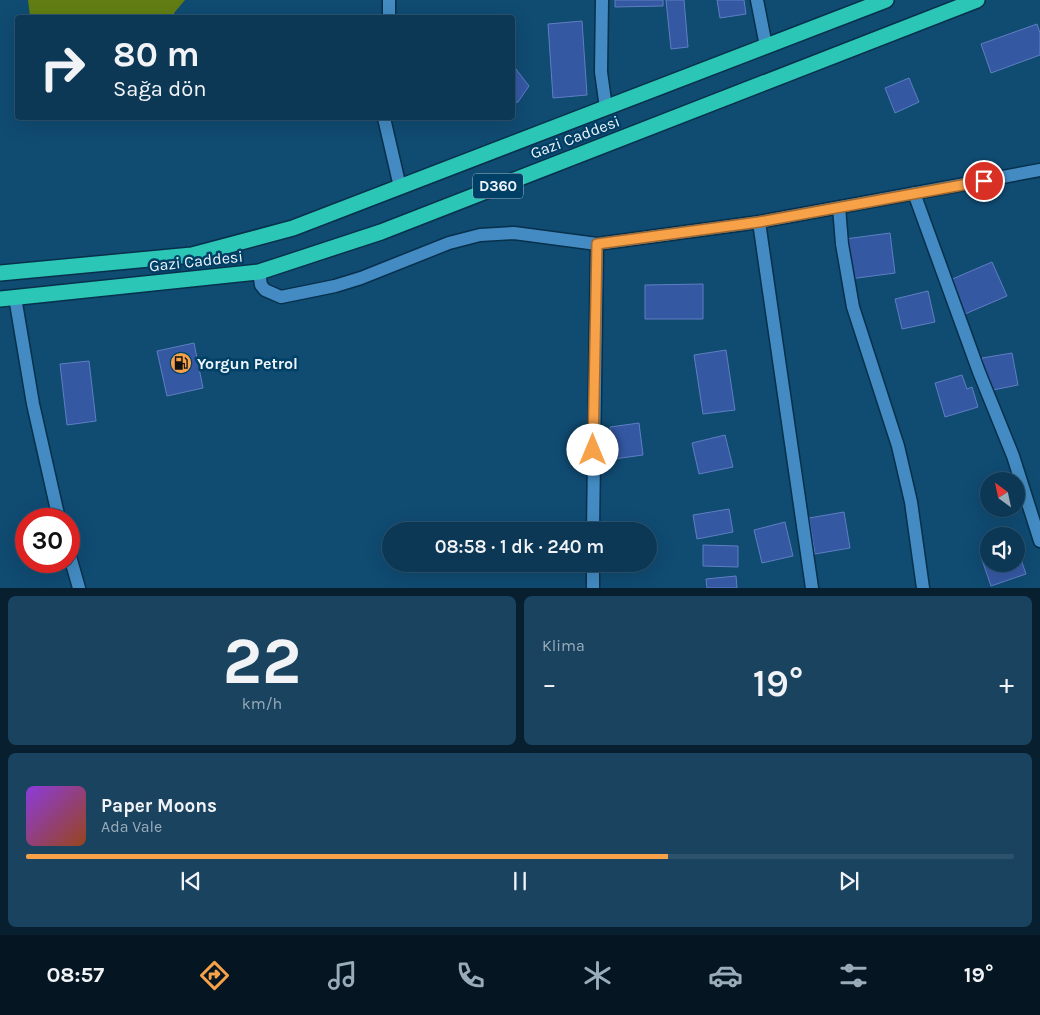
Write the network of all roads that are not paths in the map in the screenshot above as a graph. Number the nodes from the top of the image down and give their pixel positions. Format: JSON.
{"nodes":[{"id":1,"x":389,"y":0,"type":"edge"},
{"id":2,"x":602,"y":0,"type":"edge"},
{"id":3,"x":757,"y":0,"type":"edge"},
{"id":4,"x":886,"y":0,"type":"edge"},
{"id":5,"x":977,"y":0,"type":"edge"},
{"id":6,"x":389,"y":15,"type":"edge"},
{"id":7,"x":766,"y":46,"type":"junction"},
{"id":8,"x":606,"y":108,"type":"junction"},
{"id":9,"x":384,"y":120,"type":"edge"},
{"id":10,"x":1040,"y":170,"type":"edge"},
{"id":11,"x":400,"y":188,"type":"junction"},
{"id":12,"x":914,"y":193,"type":"junction"},
{"id":13,"x":839,"y":207,"type":"junction"},
{"id":14,"x":759,"y":222,"type":"junction"},
{"id":15,"x":597,"y":244,"type":"junction"},
{"id":16,"x":259,"y":272,"type":"junction"},
{"id":17,"x":0,"y":273,"type":"edge"},
{"id":18,"x":7,"y":298,"type":"edge"},
{"id":19,"x":56,"y":508,"type":"edge"},
{"id":20,"x":593,"y":522,"type":"edge"},
{"id":21,"x":1040,"y":541,"type":"edge"},
{"id":22,"x":593,"y":572,"type":"edge"},
{"id":23,"x":75,"y":573,"type":"edge"},
{"id":24,"x":80,"y":588,"type":"edge"},
{"id":25,"x":593,"y":588,"type":"edge"},
{"id":26,"x":812,"y":588,"type":"edge"},
{"id":27,"x":923,"y":588,"type":"edge"}],
"edges":[{"from":1,"to":6,"type":"street"},
{"from":2,"to":8,"type":"street"},
{"from":3,"to":7,"type":"street"},
{"from":4,"to":7,"type":"highway","name":"Gazi Caddesi","number":"D360"},
{"from":5,"to":16,"type":"highway","name":"Gazi Caddesi","number":"D360"},
{"from":7,"to":8,"type":"highway","name":"Gazi Caddesi","number":"D360"},
{"from":8,"to":11,"type":"highway","name":"Gazi Caddesi","number":"D360"},
{"from":9,"to":11,"type":"street"},
{"from":10,"to":12,"type":"street"},
{"from":11,"to":17,"type":"highway","name":"Gazi Caddesi","number":"D360"},
{"from":12,"to":13,"type":"street"},
{"from":12,"to":21,"type":"street"},
{"from":13,"to":14,"type":"street"},
{"from":13,"to":27,"type":"street"},
{"from":14,"to":15,"type":"street"},
{"from":14,"to":26,"type":"street"},
{"from":15,"to":16,"type":"street"},
{"from":15,"to":20,"type":"street"},
{"from":16,"to":18,"type":"highway","name":"Gazi Caddesi","number":"D360"},
{"from":18,"to":19,"type":"street"},
{"from":22,"to":25,"type":"street"},
{"from":23,"to":24,"type":"street"}]}
